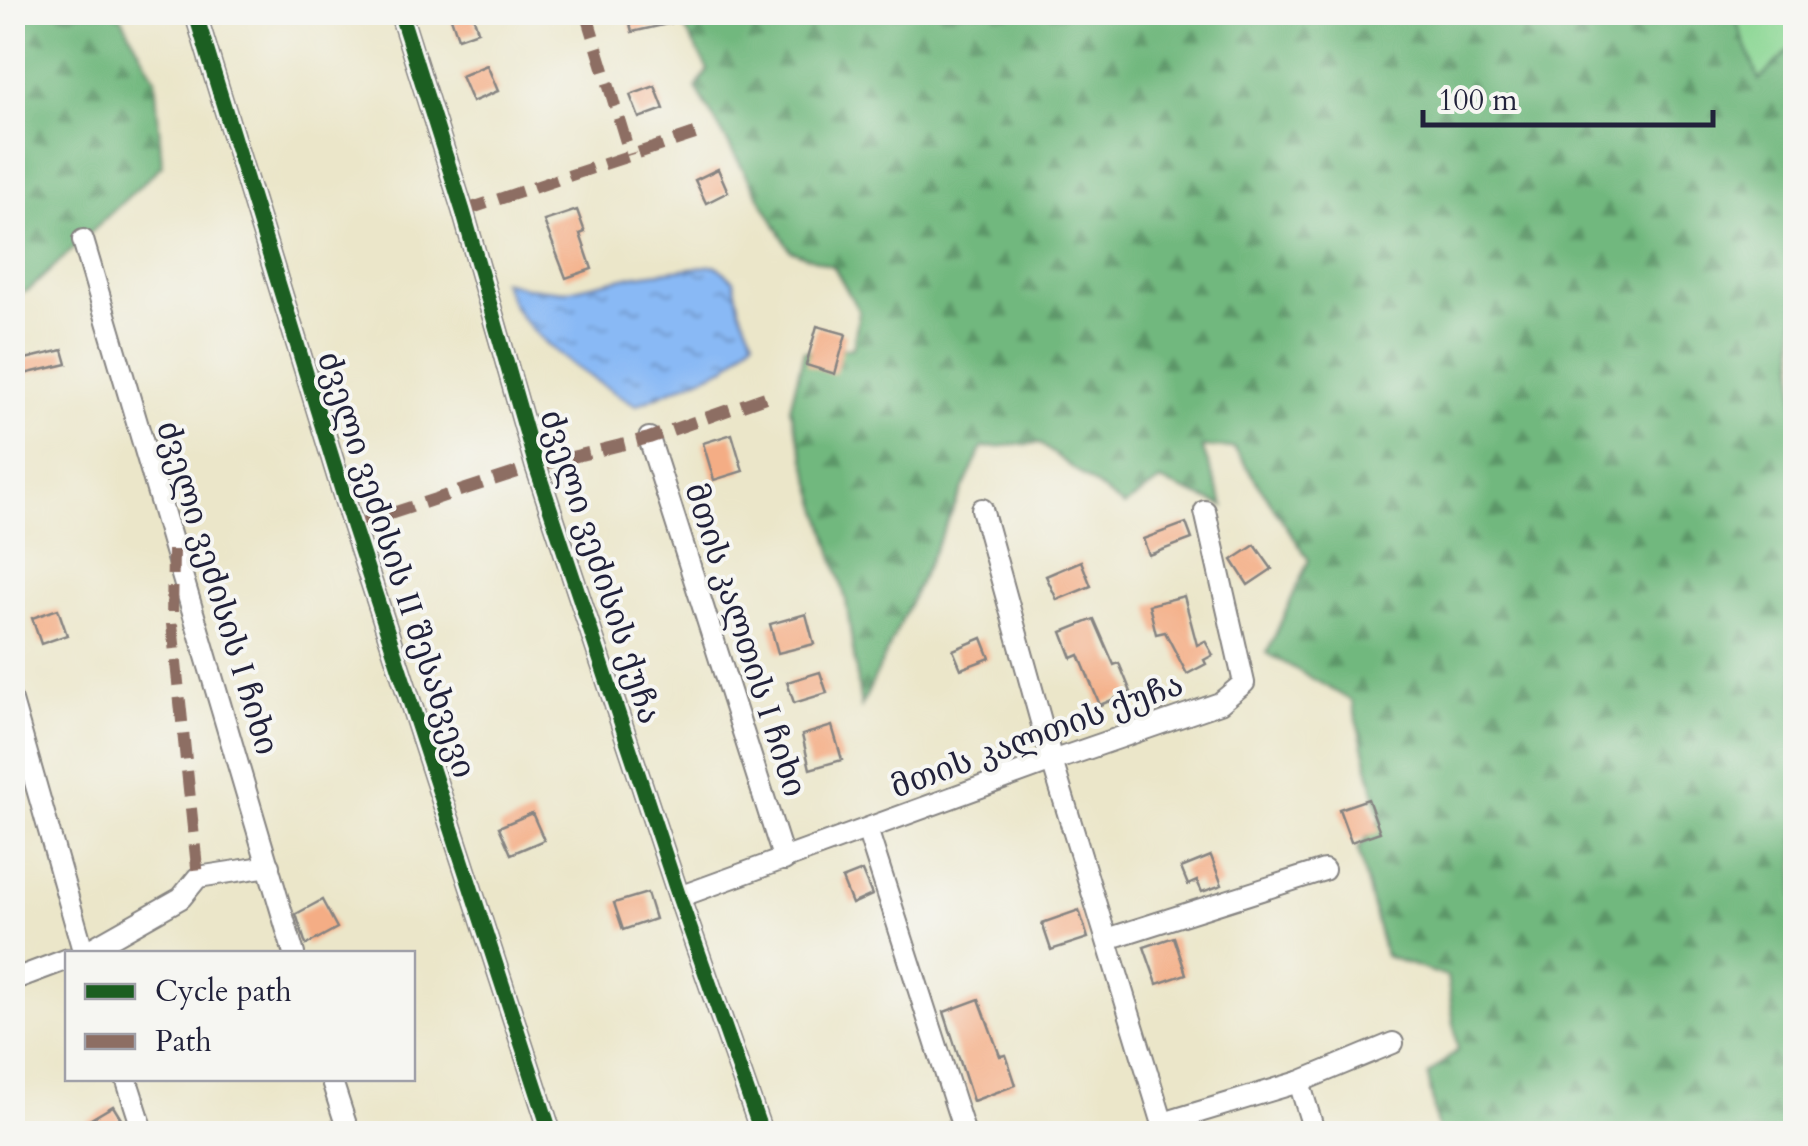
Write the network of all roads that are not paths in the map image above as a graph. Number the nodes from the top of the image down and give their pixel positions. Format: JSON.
{"nodes":[{"id":1,"x":195,"y":12,"type":"edge"},
{"id":2,"x":400,"y":12,"type":"edge"},
{"id":3,"x":83,"y":240,"type":"dead end"},
{"id":4,"x":649,"y":438,"type":"dead end"},
{"id":5,"x":982,"y":509,"type":"dead end"},
{"id":6,"x":1205,"y":511,"type":"dead end"},
{"id":7,"x":12,"y":701,"type":"edge"},
{"id":8,"x":1052,"y":760,"type":"junction"},
{"id":9,"x":867,"y":828,"type":"junction"},
{"id":10,"x":784,"y":860,"type":"junction"},
{"id":11,"x":269,"y":866,"type":"junction"},
{"id":12,"x":1324,"y":870,"type":"dead end"},
{"id":13,"x":680,"y":897,"type":"junction"},
{"id":14,"x":1107,"y":939,"type":"junction"},
{"id":15,"x":82,"y":951,"type":"edge"},
{"id":16,"x":87,"y":951,"type":"edge"},
{"id":17,"x":293,"y":951,"type":"edge"},
{"id":18,"x":65,"y":960,"type":"edge"},
{"id":19,"x":12,"y":980,"type":"edge"},
{"id":20,"x":1393,"y":1043,"type":"dead end"},
{"id":21,"x":127,"y":1081,"type":"edge"},
{"id":22,"x":332,"y":1081,"type":"edge"},
{"id":23,"x":1299,"y":1082,"type":"junction"},
{"id":24,"x":1165,"y":1128,"type":"edge"},
{"id":25,"x":144,"y":1134,"type":"edge"},
{"id":26,"x":348,"y":1134,"type":"edge"},
{"id":27,"x":551,"y":1134,"type":"edge"},
{"id":28,"x":762,"y":1134,"type":"edge"},
{"id":29,"x":965,"y":1134,"type":"edge"},
{"id":30,"x":1315,"y":1134,"type":"edge"}],
"edges":[{"from":1,"to":27,"type":"street","name":"ძველი ვეძისის II შესახვევი"},
{"from":2,"to":13,"type":"street","name":"ძველი ვეძისის ქუჩა"},
{"from":3,"to":11,"type":"street","name":"ძველი ვეძისის I ჩიხი"},
{"from":4,"to":10,"type":"street","name":"მთის კალთის I ჩიხი"},
{"from":5,"to":8,"type":"street"},
{"from":6,"to":8,"type":"street","name":"მთის კალთის ქუჩა"},
{"from":7,"to":15,"type":"street"},
{"from":8,"to":9,"type":"street","name":"მთის კალთის ქუჩა"},
{"from":8,"to":14,"type":"street"},
{"from":9,"to":10,"type":"street","name":"მთის კალთის ქუჩა"},
{"from":9,"to":29,"type":"street"},
{"from":10,"to":13,"type":"street","name":"მთის კალთის ქუჩა"},
{"from":11,"to":16,"type":"street"},
{"from":11,"to":17,"type":"street","name":"ძველი ვეძისის I ჩიხი"},
{"from":12,"to":14,"type":"street"},
{"from":13,"to":28,"type":"street","name":"ძველი ვეძისის ქუჩა"},
{"from":14,"to":24,"type":"street"},
{"from":18,"to":19,"type":"street"},
{"from":20,"to":23,"type":"street"},
{"from":21,"to":25,"type":"street"},
{"from":22,"to":26,"type":"street"},
{"from":23,"to":24,"type":"street"},
{"from":23,"to":30,"type":"street"}]}
